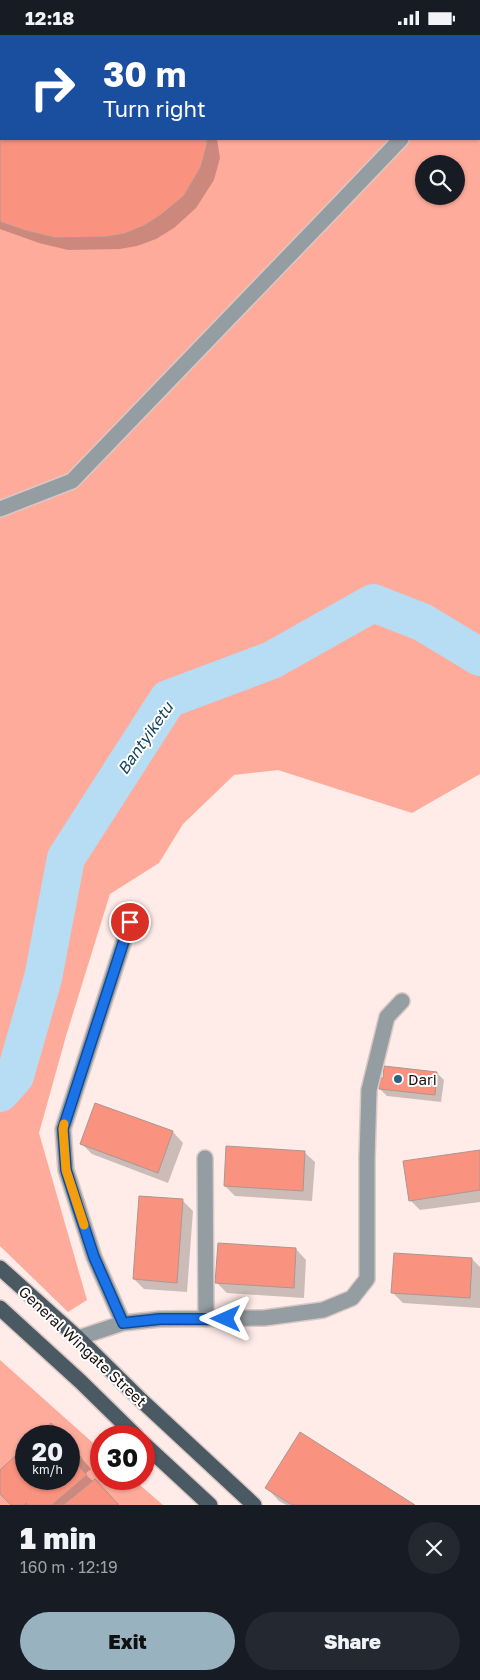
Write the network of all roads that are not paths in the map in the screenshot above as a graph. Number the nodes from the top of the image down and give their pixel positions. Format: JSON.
{"nodes":[{"id":1,"x":400,"y":140,"type":"edge"},
{"id":2,"x":0,"y":509,"type":"edge"},
{"id":3,"x":130,"y":922,"type":"dead end"},
{"id":4,"x":402,"y":1001,"type":"dead end"},
{"id":5,"x":205,"y":1158,"type":"dead end"},
{"id":6,"x":0,"y":1268,"type":"edge"},
{"id":7,"x":0,"y":1308,"type":"edge"},
{"id":8,"x":206,"y":1319,"type":"junction"},
{"id":9,"x":123,"y":1323,"type":"junction"},
{"id":10,"x":78,"y":1338,"type":"junction"},
{"id":11,"x":125,"y":1425,"type":"edge"},
{"id":12,"x":155,"y":1454,"type":"edge"},
{"id":13,"x":210,"y":1505,"type":"edge"},
{"id":14,"x":254,"y":1505,"type":"edge"}],
"edges":[{"from":1,"to":2,"type":"street"},
{"from":3,"to":9,"type":"street"},
{"from":4,"to":8,"type":"street"},
{"from":5,"to":8,"type":"street"},
{"from":6,"to":10,"type":"main road","name":"General Wingate Street"},
{"from":7,"to":11,"type":"main road","name":"General Wingate Street"},
{"from":8,"to":9,"type":"street"},
{"from":9,"to":10,"type":"street"},
{"from":10,"to":14,"type":"main road","name":"General Wingate Street"},
{"from":12,"to":13,"type":"main road"}]}
